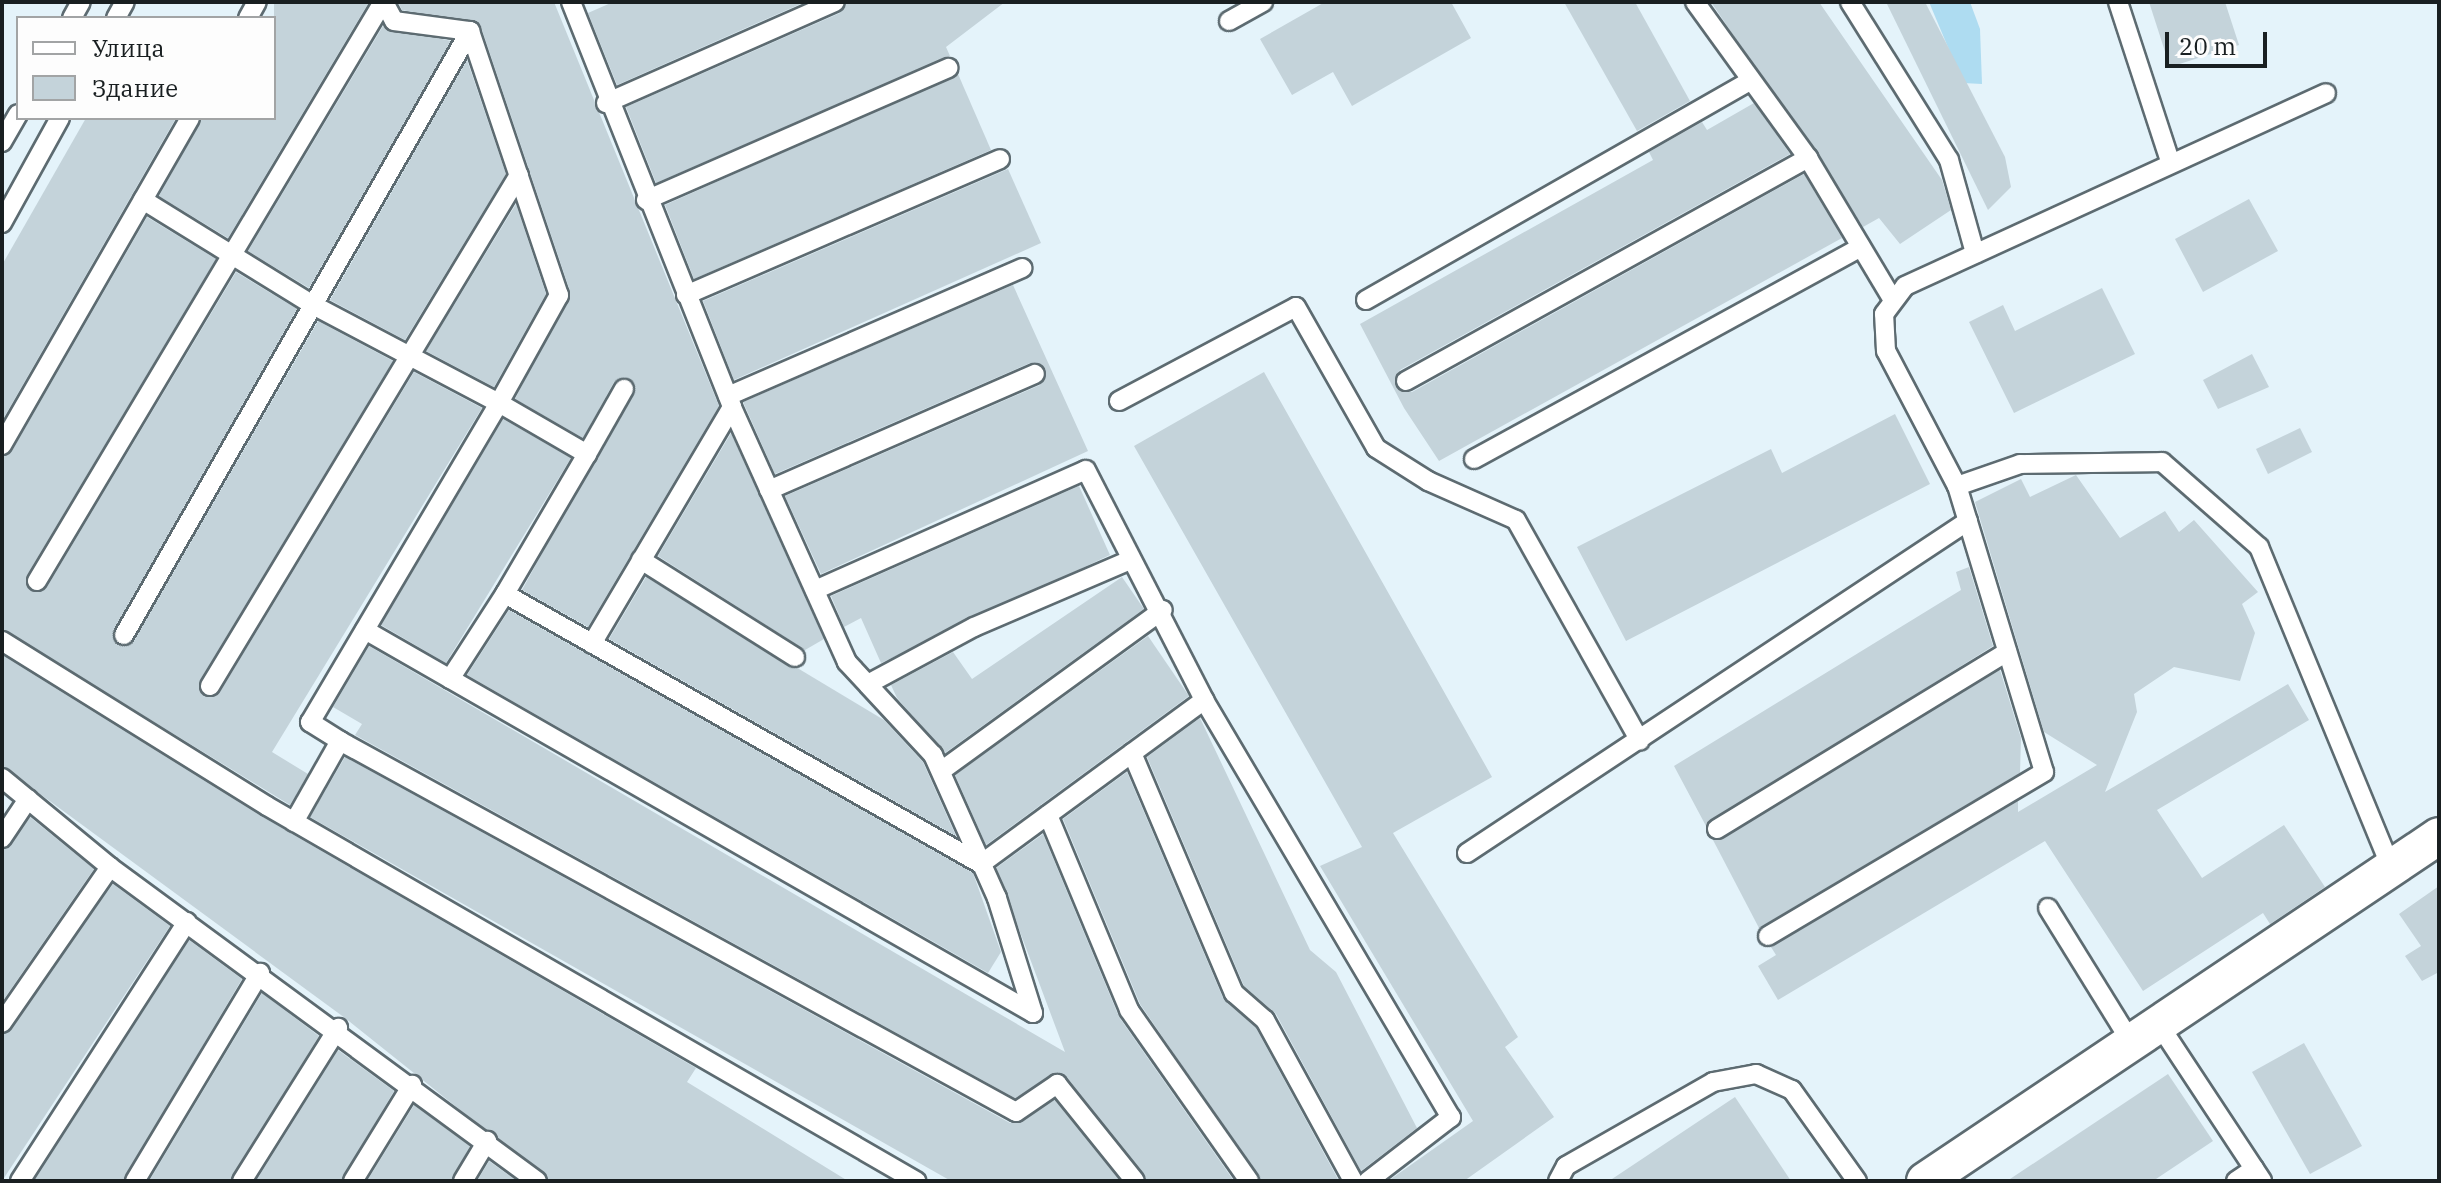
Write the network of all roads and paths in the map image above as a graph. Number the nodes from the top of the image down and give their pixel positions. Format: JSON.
{"nodes":[{"id":1,"x":384,"y":2,"type":"edge"},
{"id":2,"x":572,"y":2,"type":"edge"},
{"id":3,"x":835,"y":2,"type":"edge"},
{"id":4,"x":1263,"y":2,"type":"edge"},
{"id":5,"x":1695,"y":2,"type":"edge"},
{"id":6,"x":1850,"y":2,"type":"edge"},
{"id":7,"x":2118,"y":2,"type":"edge"},
{"id":8,"x":1229,"y":21,"type":"dead end"},
{"id":9,"x":470,"y":31,"type":"junction"},
{"id":10,"x":948,"y":68,"type":"dead end"},
{"id":11,"x":1751,"y":80,"type":"junction"},
{"id":12,"x":2326,"y":93,"type":"dead end"},
{"id":13,"x":606,"y":103,"type":"junction"},
{"id":14,"x":16,"y":118,"type":"edge"},
{"id":15,"x":59,"y":120,"type":"edge"},
{"id":16,"x":189,"y":120,"type":"edge"},
{"id":17,"x":2,"y":142,"type":"edge"},
{"id":18,"x":1808,"y":158,"type":"junction"},
{"id":19,"x":1000,"y":159,"type":"dead end"},
{"id":20,"x":2170,"y":161,"type":"junction"},
{"id":21,"x":519,"y":175,"type":"junction"},
{"id":22,"x":143,"y":200,"type":"junction"},
{"id":23,"x":646,"y":200,"type":"junction"},
{"id":24,"x":2,"y":223,"type":"edge"},
{"id":25,"x":1861,"y":247,"type":"junction"},
{"id":26,"x":233,"y":252,"type":"junction"},
{"id":27,"x":1975,"y":253,"type":"junction"},
{"id":28,"x":1022,"y":268,"type":"dead end"},
{"id":29,"x":686,"y":295,"type":"junction"},
{"id":30,"x":1366,"y":300,"type":"dead end"},
{"id":31,"x":1893,"y":300,"type":"junction"},
{"id":32,"x":313,"y":305,"type":"junction"},
{"id":33,"x":410,"y":356,"type":"junction"},
{"id":34,"x":1035,"y":374,"type":"dead end"},
{"id":35,"x":1406,"y":381,"type":"dead end"},
{"id":36,"x":624,"y":389,"type":"dead end"},
{"id":37,"x":730,"y":401,"type":"junction"},
{"id":38,"x":1119,"y":401,"type":"dead end"},
{"id":39,"x":499,"y":403,"type":"junction"},
{"id":40,"x":2,"y":445,"type":"edge"},
{"id":41,"x":587,"y":454,"type":"junction"},
{"id":42,"x":1474,"y":459,"type":"dead end"},
{"id":43,"x":1957,"y":486,"type":"junction"},
{"id":44,"x":769,"y":490,"type":"junction"},
{"id":45,"x":1968,"y":521,"type":"junction"},
{"id":46,"x":641,"y":560,"type":"junction"},
{"id":47,"x":1130,"y":560,"type":"junction"},
{"id":48,"x":37,"y":581,"type":"dead end"},
{"id":49,"x":815,"y":590,"type":"junction"},
{"id":50,"x":505,"y":594,"type":"junction"},
{"id":51,"x":1163,"y":610,"type":"junction"},
{"id":52,"x":365,"y":630,"type":"junction"},
{"id":53,"x":124,"y":635,"type":"dead end"},
{"id":54,"x":2,"y":641,"type":"edge"},
{"id":55,"x":592,"y":644,"type":"junction"},
{"id":56,"x":2007,"y":652,"type":"junction"},
{"id":57,"x":795,"y":657,"type":"dead end"},
{"id":58,"x":450,"y":679,"type":"junction"},
{"id":59,"x":868,"y":684,"type":"junction"},
{"id":60,"x":210,"y":686,"type":"dead end"},
{"id":61,"x":1204,"y":700,"type":"junction"},
{"id":62,"x":340,"y":741,"type":"junction"},
{"id":63,"x":1640,"y":741,"type":"junction"},
{"id":64,"x":1132,"y":753,"type":"junction"},
{"id":65,"x":941,"y":771,"type":"junction"},
{"id":66,"x":2,"y":778,"type":"edge"},
{"id":67,"x":28,"y":799,"type":"junction"},
{"id":68,"x":1048,"y":815,"type":"junction"},
{"id":69,"x":294,"y":822,"type":"junction"},
{"id":70,"x":1717,"y":829,"type":"dead end"},
{"id":71,"x":2439,"y":836,"type":"edge"},
{"id":72,"x":2,"y":838,"type":"edge"},
{"id":73,"x":1467,"y":853,"type":"dead end"},
{"id":74,"x":981,"y":864,"type":"junction"},
{"id":75,"x":110,"y":867,"type":"junction"},
{"id":76,"x":2392,"y":870,"type":"junction"},
{"id":77,"x":2048,"y":908,"type":"dead end"},
{"id":78,"x":187,"y":922,"type":"junction"},
{"id":79,"x":1768,"y":936,"type":"dead end"},
{"id":80,"x":260,"y":973,"type":"junction"},
{"id":81,"x":2,"y":1023,"type":"edge"},
{"id":82,"x":338,"y":1028,"type":"junction"},
{"id":83,"x":2145,"y":1032,"type":"junction"},
{"id":84,"x":412,"y":1085,"type":"junction"},
{"id":85,"x":487,"y":1141,"type":"junction"},
{"id":86,"x":2258,"y":1175,"type":"edge"},
{"id":87,"x":912,"y":1180,"type":"edge"},
{"id":88,"x":20,"y":1181,"type":"edge"},
{"id":89,"x":135,"y":1181,"type":"edge"},
{"id":90,"x":242,"y":1181,"type":"edge"},
{"id":91,"x":353,"y":1181,"type":"edge"},
{"id":92,"x":463,"y":1181,"type":"edge"},
{"id":93,"x":537,"y":1181,"type":"edge"},
{"id":94,"x":1135,"y":1181,"type":"edge"},
{"id":95,"x":1249,"y":1181,"type":"edge"},
{"id":96,"x":1353,"y":1181,"type":"edge"},
{"id":97,"x":1368,"y":1181,"type":"edge"},
{"id":98,"x":1558,"y":1181,"type":"edge"},
{"id":99,"x":1857,"y":1181,"type":"edge"},
{"id":100,"x":1925,"y":1181,"type":"edge"},
{"id":101,"x":2236,"y":1181,"type":"edge"}],
"edges":[{"from":1,"to":9,"type":"lane"},
{"from":1,"to":26,"type":"lane"},
{"from":2,"to":13,"type":"lane"},
{"from":3,"to":13,"type":"lane"},
{"from":4,"to":8,"type":"lane"},
{"from":5,"to":11,"type":"lane"},
{"from":6,"to":27,"type":"lane"},
{"from":7,"to":20,"type":"lane"},
{"from":9,"to":21,"type":"lane"},
{"from":9,"to":32,"type":"lane"},
{"from":10,"to":23,"type":"lane"},
{"from":11,"to":18,"type":"lane"},
{"from":11,"to":30,"type":"lane"},
{"from":12,"to":20,"type":"lane"},
{"from":13,"to":23,"type":"lane"},
{"from":14,"to":17,"type":"lane"},
{"from":15,"to":24,"type":"lane"},
{"from":16,"to":22,"type":"lane"},
{"from":18,"to":25,"type":"lane"},
{"from":18,"to":35,"type":"lane"},
{"from":19,"to":29,"type":"lane"},
{"from":20,"to":27,"type":"lane"},
{"from":21,"to":33,"type":"lane"},
{"from":21,"to":39,"type":"lane"},
{"from":22,"to":26,"type":"lane"},
{"from":22,"to":40,"type":"lane"},
{"from":23,"to":29,"type":"lane"},
{"from":25,"to":31,"type":"lane"},
{"from":25,"to":42,"type":"lane"},
{"from":26,"to":32,"type":"lane"},
{"from":26,"to":48,"type":"lane"},
{"from":27,"to":31,"type":"lane"},
{"from":28,"to":37,"type":"lane"},
{"from":29,"to":37,"type":"lane"},
{"from":31,"to":43,"type":"lane"},
{"from":32,"to":33,"type":"lane"},
{"from":32,"to":53,"type":"lane"},
{"from":33,"to":39,"type":"lane"},
{"from":33,"to":60,"type":"lane"},
{"from":34,"to":44,"type":"lane"},
{"from":36,"to":41,"type":"lane"},
{"from":37,"to":44,"type":"lane"},
{"from":37,"to":46,"type":"lane"},
{"from":38,"to":63,"type":"lane"},
{"from":39,"to":41,"type":"lane"},
{"from":39,"to":52,"type":"lane"},
{"from":41,"to":50,"type":"lane"},
{"from":43,"to":45,"type":"lane"},
{"from":43,"to":76,"type":"lane"},
{"from":44,"to":49,"type":"lane"},
{"from":45,"to":56,"type":"lane"},
{"from":45,"to":63,"type":"lane"},
{"from":46,"to":55,"type":"lane"},
{"from":46,"to":57,"type":"lane"},
{"from":47,"to":49,"type":"lane"},
{"from":47,"to":51,"type":"lane"},
{"from":47,"to":59,"type":"lane"},
{"from":49,"to":59,"type":"lane"},
{"from":50,"to":55,"type":"lane"},
{"from":50,"to":58,"type":"lane"},
{"from":51,"to":61,"type":"lane"},
{"from":51,"to":65,"type":"lane"},
{"from":52,"to":58,"type":"lane"},
{"from":52,"to":62,"type":"lane"},
{"from":54,"to":69,"type":"lane"},
{"from":55,"to":74,"type":"lane"},
{"from":56,"to":70,"type":"lane"},
{"from":56,"to":79,"type":"lane"},
{"from":58,"to":74,"type":"lane"},
{"from":59,"to":65,"type":"lane"},
{"from":61,"to":64,"type":"lane"},
{"from":61,"to":97,"type":"lane"},
{"from":62,"to":69,"type":"lane"},
{"from":62,"to":94,"type":"lane"},
{"from":63,"to":73,"type":"lane"},
{"from":64,"to":68,"type":"lane"},
{"from":64,"to":96,"type":"lane"},
{"from":65,"to":74,"type":"lane"},
{"from":66,"to":67,"type":"lane"},
{"from":67,"to":72,"type":"lane"},
{"from":67,"to":75,"type":"lane"},
{"from":68,"to":74,"type":"lane"},
{"from":68,"to":95,"type":"lane"},
{"from":69,"to":87,"type":"lane"},
{"from":71,"to":76,"type":"street"},
{"from":75,"to":78,"type":"lane"},
{"from":75,"to":81,"type":"lane"},
{"from":76,"to":83,"type":"street"},
{"from":77,"to":83,"type":"lane"},
{"from":78,"to":80,"type":"lane"},
{"from":78,"to":88,"type":"lane"},
{"from":80,"to":82,"type":"lane"},
{"from":80,"to":89,"type":"lane"},
{"from":82,"to":84,"type":"lane"},
{"from":82,"to":90,"type":"lane"},
{"from":83,"to":86,"type":"lane"},
{"from":83,"to":100,"type":"street"},
{"from":84,"to":85,"type":"lane"},
{"from":84,"to":91,"type":"lane"},
{"from":85,"to":92,"type":"lane"},
{"from":85,"to":93,"type":"lane"},
{"from":86,"to":101,"type":"lane"},
{"from":98,"to":99,"type":"lane"}]}
